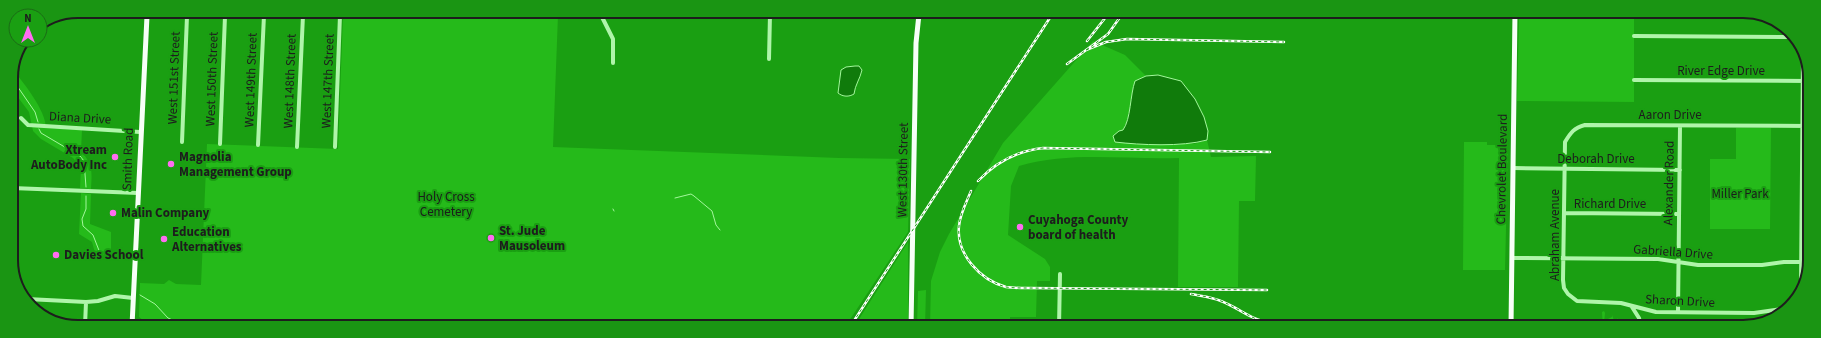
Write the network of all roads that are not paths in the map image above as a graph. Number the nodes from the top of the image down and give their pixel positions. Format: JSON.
{"nodes":[{"id":1,"x":147,"y":18,"type":"edge"},
{"id":2,"x":187,"y":18,"type":"edge"},
{"id":3,"x":225,"y":18,"type":"edge"},
{"id":4,"x":264,"y":18,"type":"edge"},
{"id":5,"x":302,"y":18,"type":"edge"},
{"id":6,"x":340,"y":18,"type":"edge"},
{"id":7,"x":603,"y":18,"type":"edge"},
{"id":8,"x":770,"y":18,"type":"edge"},
{"id":9,"x":919,"y":18,"type":"edge"},
{"id":10,"x":1515,"y":18,"type":"edge"},
{"id":11,"x":1634,"y":36,"type":"dead end"},
{"id":12,"x":1786,"y":37,"type":"edge"},
{"id":13,"x":769,"y":60,"type":"dead end"},
{"id":14,"x":613,"y":63,"type":"dead end"},
{"id":15,"x":1634,"y":80,"type":"dead end"},
{"id":16,"x":1803,"y":81,"type":"joint"},
{"id":17,"x":21,"y":118,"type":"dead end"},
{"id":18,"x":1680,"y":126,"type":"junction"},
{"id":19,"x":1803,"y":126,"type":"joint"},
{"id":20,"x":140,"y":132,"type":"junction"},
{"id":21,"x":182,"y":142,"type":"dead end"},
{"id":22,"x":220,"y":144,"type":"dead end"},
{"id":23,"x":258,"y":145,"type":"dead end"},
{"id":24,"x":297,"y":147,"type":"dead end"},
{"id":25,"x":335,"y":147,"type":"dead end"},
{"id":26,"x":1513,"y":168,"type":"junction"},
{"id":27,"x":1565,"y":169,"type":"junction"},
{"id":28,"x":1680,"y":170,"type":"junction"},
{"id":29,"x":18,"y":188,"type":"edge"},
{"id":30,"x":138,"y":193,"type":"junction"},
{"id":31,"x":1803,"y":194,"type":"edge"},
{"id":32,"x":1564,"y":214,"type":"junction"},
{"id":33,"x":1679,"y":214,"type":"junction"},
{"id":34,"x":1802,"y":217,"type":"joint"},
{"id":35,"x":1512,"y":258,"type":"junction"},
{"id":36,"x":1564,"y":258,"type":"junction"},
{"id":37,"x":1679,"y":262,"type":"junction"},
{"id":38,"x":1801,"y":262,"type":"junction"},
{"id":39,"x":1801,"y":273,"type":"edge"},
{"id":40,"x":1060,"y":274,"type":"dead end"},
{"id":41,"x":133,"y":298,"type":"junction"},
{"id":42,"x":1572,"y":298,"type":"joint"},
{"id":43,"x":33,"y":299,"type":"edge"},
{"id":44,"x":86,"y":302,"type":"junction"},
{"id":45,"x":1632,"y":307,"type":"junction"},
{"id":46,"x":1776,"y":310,"type":"edge"},
{"id":47,"x":1678,"y":312,"type":"junction"},
{"id":48,"x":85,"y":320,"type":"edge"},
{"id":49,"x":132,"y":320,"type":"edge"},
{"id":50,"x":911,"y":320,"type":"edge"},
{"id":51,"x":1059,"y":320,"type":"edge"},
{"id":52,"x":1511,"y":320,"type":"edge"},
{"id":53,"x":1639,"y":320,"type":"edge"}],
"edges":[{"from":1,"to":20,"type":"main road","name":"Smith Road"},
{"from":2,"to":21,"type":"street","name":"West 151st Street"},
{"from":3,"to":22,"type":"street","name":"West 150th Street"},
{"from":4,"to":23,"type":"street","name":"West 149th Street"},
{"from":5,"to":24,"type":"street","name":"West 148th Street"},
{"from":6,"to":25,"type":"street","name":"West 147th Street"},
{"from":7,"to":14,"type":"street"},
{"from":8,"to":13,"type":"street"},
{"from":9,"to":50,"type":"main road","name":"West 130th Street"},
{"from":10,"to":26,"type":"main road","name":"Chevrolet Boulevard"},
{"from":11,"to":12,"type":"street"},
{"from":15,"to":16,"type":"street","name":"River Edge Drive"},
{"from":16,"to":19,"type":"street"},
{"from":17,"to":20,"type":"street","name":"Diana Drive"},
{"from":18,"to":19,"type":"street","name":"Aaron Drive"},
{"from":18,"to":27,"type":"street","name":"Aaron Drive"},
{"from":18,"to":28,"type":"street","name":"Alexander Road"},
{"from":20,"to":30,"type":"main road","name":"Smith Road"},
{"from":26,"to":27,"type":"street","name":"Deborah Drive"},
{"from":26,"to":35,"type":"main road","name":"Chevrolet Boulevard"},
{"from":27,"to":28,"type":"street","name":"Deborah Drive"},
{"from":27,"to":32,"type":"street","name":"Abraham Avenue"},
{"from":28,"to":33,"type":"street","name":"Alexander Road"},
{"from":29,"to":30,"type":"street"},
{"from":30,"to":41,"type":"main road","name":"Smith Road"},
{"from":31,"to":34,"type":"street"},
{"from":32,"to":33,"type":"street","name":"Richard Drive"},
{"from":32,"to":36,"type":"street","name":"Abraham Avenue"},
{"from":33,"to":37,"type":"street","name":"Alexander Road"},
{"from":34,"to":38,"type":"street"},
{"from":35,"to":36,"type":"street","name":"Gabriella Drive"},
{"from":35,"to":52,"type":"main road","name":"Chevrolet Boulevard"},
{"from":36,"to":37,"type":"street","name":"Gabriella Drive"},
{"from":36,"to":42,"type":"street","name":"Abraham Avenue"},
{"from":37,"to":38,"type":"street","name":"Gabriella Drive"},
{"from":37,"to":47,"type":"street","name":"Alexander Road"},
{"from":38,"to":39,"type":"street"},
{"from":40,"to":51,"type":"street"},
{"from":41,"to":44,"type":"street"},
{"from":41,"to":49,"type":"main road","name":"Smith Road"},
{"from":42,"to":45,"type":"street","name":"Sharon Drive"},
{"from":43,"to":44,"type":"street"},
{"from":44,"to":48,"type":"street"},
{"from":45,"to":47,"type":"street","name":"Sharon Drive"},
{"from":45,"to":53,"type":"street"},
{"from":46,"to":47,"type":"street","name":"Sharon Drive"}]}
